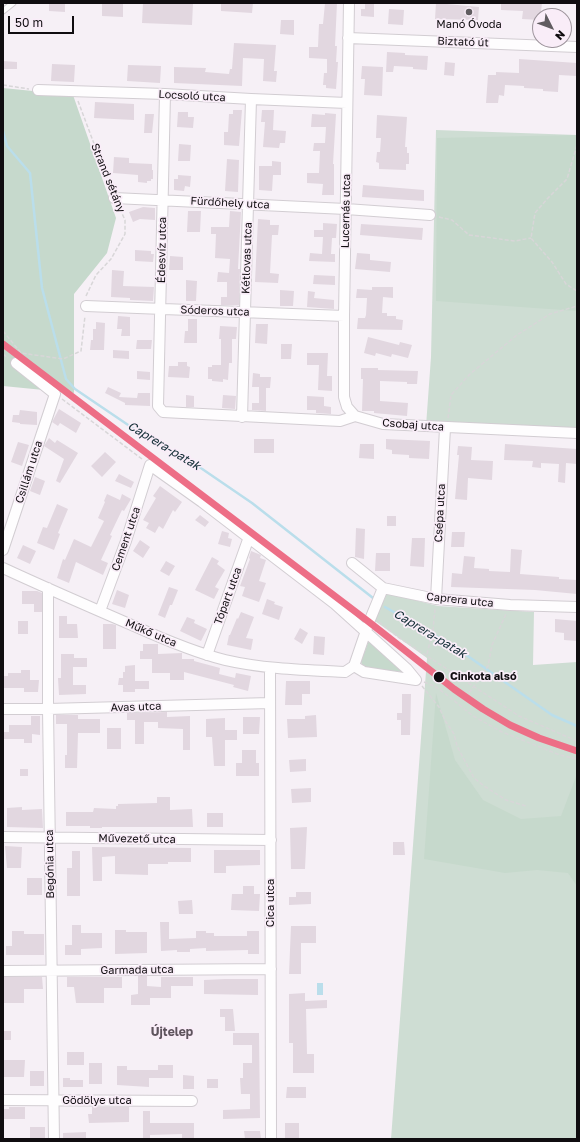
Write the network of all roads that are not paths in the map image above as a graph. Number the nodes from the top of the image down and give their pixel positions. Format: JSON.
{"nodes":[{"id":1,"x":13,"y":3,"type":"edge"},
{"id":2,"x":349,"y":3,"type":"edge"},
{"id":3,"x":3,"y":11,"type":"edge"},
{"id":4,"x":348,"y":38,"type":"junction"},
{"id":5,"x":577,"y":47,"type":"edge"},
{"id":6,"x":38,"y":90,"type":"road end"},
{"id":7,"x":165,"y":94,"type":"junction"},
{"id":8,"x":251,"y":99,"type":"junction"},
{"id":9,"x":347,"y":102,"type":"junction"},
{"id":10,"x":114,"y":198,"type":"road end"},
{"id":11,"x":163,"y":200,"type":"junction"},
{"id":12,"x":248,"y":204,"type":"junction"},
{"id":13,"x":346,"y":209,"type":"junction"},
{"id":14,"x":430,"y":215,"type":"road end"},
{"id":15,"x":86,"y":306,"type":"road end"},
{"id":16,"x":160,"y":309,"type":"junction"},
{"id":17,"x":245,"y":312,"type":"junction"},
{"id":18,"x":344,"y":316,"type":"junction"},
{"id":19,"x":16,"y":363,"type":"dead end"},
{"id":20,"x":355,"y":416,"type":"junction"},
{"id":21,"x":242,"y":417,"type":"junction"},
{"id":22,"x":445,"y":428,"type":"junction"},
{"id":23,"x":577,"y":433,"type":"edge"},
{"id":24,"x":249,"y":537,"type":"junction"},
{"id":25,"x":3,"y":550,"type":"edge"},
{"id":26,"x":352,"y":563,"type":"dead end"},
{"id":27,"x":3,"y":568,"type":"edge"},
{"id":28,"x":48,"y":588,"type":"junction"},
{"id":29,"x":383,"y":588,"type":"junction"},
{"id":30,"x":436,"y":599,"type":"junction"},
{"id":31,"x":577,"y":608,"type":"edge"},
{"id":32,"x":100,"y":612,"type":"junction"},
{"id":33,"x":365,"y":632,"type":"junction"},
{"id":34,"x":206,"y":655,"type":"junction"},
{"id":35,"x":354,"y":666,"type":"junction"},
{"id":36,"x":270,"y":668,"type":"junction"},
{"id":37,"x":270,"y":703,"type":"junction"},
{"id":38,"x":3,"y":709,"type":"edge"},
{"id":39,"x":48,"y":709,"type":"junction"},
{"id":40,"x":3,"y":837,"type":"edge"},
{"id":41,"x":50,"y":838,"type":"junction"},
{"id":42,"x":271,"y":840,"type":"junction"},
{"id":43,"x":271,"y":969,"type":"junction"},
{"id":44,"x":3,"y":971,"type":"edge"},
{"id":45,"x":52,"y":971,"type":"junction"},
{"id":46,"x":3,"y":1100,"type":"edge"},
{"id":47,"x":54,"y":1100,"type":"junction"},
{"id":48,"x":192,"y":1101,"type":"dead end"},
{"id":49,"x":54,"y":1139,"type":"edge"},
{"id":50,"x":271,"y":1139,"type":"edge"}],
"edges":[{"from":1,"to":3,"type":"lane"},
{"from":2,"to":4,"type":"street","name":"Lucernás utca"},
{"from":4,"to":5,"type":"street","name":"Biztató út"},
{"from":4,"to":9,"type":"street","name":"Lucernás utca"},
{"from":6,"to":7,"type":"street","name":"Locsoló utca"},
{"from":7,"to":8,"type":"street","name":"Locsoló utca"},
{"from":7,"to":11,"type":"street","name":"Édesvíz utca"},
{"from":8,"to":9,"type":"street","name":"Locsoló utca"},
{"from":8,"to":12,"type":"street","name":"Kétlovas utca"},
{"from":9,"to":13,"type":"street","name":"Lucernás utca"},
{"from":10,"to":11,"type":"street","name":"Fürdőhely utca"},
{"from":11,"to":12,"type":"street","name":"Fürdőhely utca"},
{"from":11,"to":16,"type":"street","name":"Édesvíz utca"},
{"from":12,"to":13,"type":"street","name":"Fürdőhely utca"},
{"from":12,"to":17,"type":"street","name":"Kétlovas utca"},
{"from":13,"to":14,"type":"street","name":"Fürdőhely utca"},
{"from":13,"to":18,"type":"street","name":"Lucernás utca"},
{"from":15,"to":16,"type":"street","name":"Sóderos utca"},
{"from":16,"to":17,"type":"street","name":"Sóderos utca"},
{"from":16,"to":21,"type":"street","name":"Édesvíz utca"},
{"from":17,"to":18,"type":"street","name":"Sóderos utca"},
{"from":17,"to":21,"type":"street","name":"Kétlovas utca"},
{"from":18,"to":20,"type":"street","name":"Lucernás utca"},
{"from":19,"to":25,"type":"street","name":"Csillám utca"},
{"from":20,"to":21,"type":"street"},
{"from":20,"to":22,"type":"street","name":"Csobaj utca"},
{"from":22,"to":23,"type":"street","name":"Csobaj utca"},
{"from":22,"to":30,"type":"street","name":"Csépa utca"},
{"from":24,"to":32,"type":"street","name":"Cement utca"},
{"from":24,"to":33,"type":"street"},
{"from":24,"to":34,"type":"street","name":"Tópart utca"},
{"from":26,"to":29,"type":"street","name":"Caprera utca"},
{"from":27,"to":28,"type":"street","name":"Műkő utca"},
{"from":28,"to":32,"type":"street","name":"Műkő utca"},
{"from":28,"to":39,"type":"street","name":"Begónia utca"},
{"from":29,"to":30,"type":"street","name":"Caprera utca"},
{"from":29,"to":33,"type":"street"},
{"from":30,"to":31,"type":"street","name":"Caprera utca"},
{"from":32,"to":34,"type":"street","name":"Műkő utca"},
{"from":33,"to":35,"type":"street"},
{"from":33,"to":35,"type":"street"},
{"from":34,"to":36,"type":"street","name":"Műkő utca"},
{"from":35,"to":36,"type":"street","name":"Műkő utca"},
{"from":36,"to":37,"type":"street","name":"Cica utca"},
{"from":37,"to":39,"type":"street","name":"Avas utca"},
{"from":37,"to":42,"type":"street","name":"Cica utca"},
{"from":38,"to":39,"type":"street","name":"Avas utca"},
{"from":39,"to":41,"type":"street","name":"Begónia utca"},
{"from":40,"to":41,"type":"street","name":"Művezető utca"},
{"from":41,"to":42,"type":"street","name":"Művezető utca"},
{"from":41,"to":45,"type":"street","name":"Begónia utca"},
{"from":42,"to":43,"type":"street","name":"Cica utca"},
{"from":43,"to":45,"type":"street","name":"Garmada utca"},
{"from":43,"to":50,"type":"street","name":"Cica utca"},
{"from":44,"to":45,"type":"street","name":"Garmada utca"},
{"from":45,"to":47,"type":"street","name":"Begónia utca"},
{"from":46,"to":47,"type":"street","name":"Gödölye utca"},
{"from":47,"to":48,"type":"street","name":"Gödölye utca"},
{"from":47,"to":49,"type":"street","name":"Begónia utca"}]}
